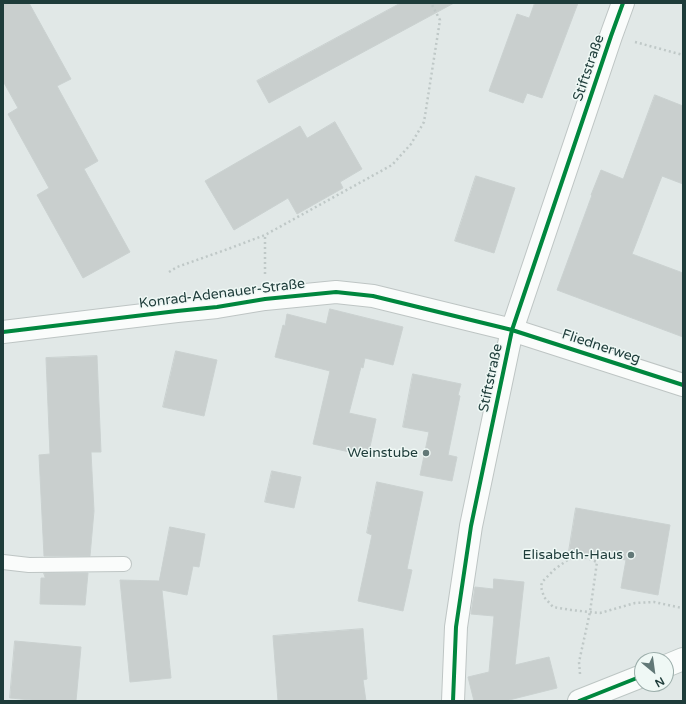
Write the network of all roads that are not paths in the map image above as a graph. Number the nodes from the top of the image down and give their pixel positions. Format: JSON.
{"nodes":[{"id":1,"x":623,"y":3,"type":"edge"},
{"id":2,"x":512,"y":330,"type":"junction"},
{"id":3,"x":3,"y":332,"type":"edge"},
{"id":4,"x":683,"y":385,"type":"edge"},
{"id":5,"x":3,"y":562,"type":"edge"},
{"id":6,"x":124,"y":564,"type":"dead end"},
{"id":7,"x":634,"y":679,"type":"edge"},
{"id":8,"x":580,"y":700,"type":"edge"},
{"id":9,"x":452,"y":701,"type":"edge"}],
"edges":[{"from":1,"to":2,"type":"street","name":"Stiftstraße"},
{"from":2,"to":3,"type":"street","name":"Konrad-Adenauer-Straße"},
{"from":2,"to":4,"type":"street","name":"Fliednerweg"},
{"from":2,"to":9,"type":"street","name":"Stiftstraße"},
{"from":5,"to":6,"type":"lane"},
{"from":7,"to":8,"type":"street"}]}
